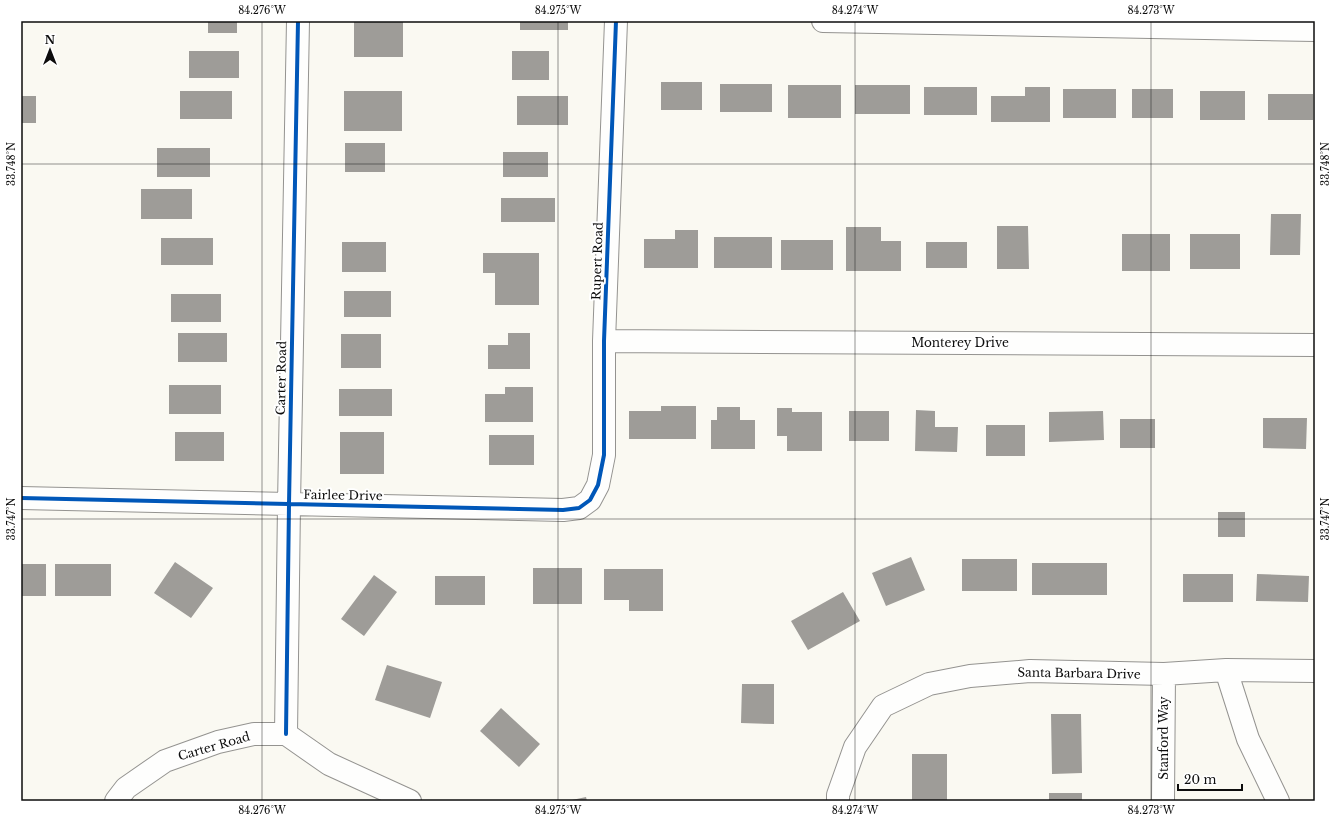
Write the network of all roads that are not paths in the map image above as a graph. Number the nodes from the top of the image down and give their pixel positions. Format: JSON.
{"nodes":[{"id":1,"x":298,"y":21,"type":"edge"},
{"id":2,"x":616,"y":21,"type":"edge"},
{"id":3,"x":823,"y":21,"type":"edge"},
{"id":4,"x":1315,"y":30,"type":"edge"},
{"id":5,"x":604,"y":341,"type":"junction"},
{"id":6,"x":1315,"y":345,"type":"edge"},
{"id":7,"x":21,"y":498,"type":"edge"},
{"id":8,"x":590,"y":500,"type":"joint"},
{"id":9,"x":288,"y":504,"type":"junction"},
{"id":10,"x":1226,"y":670,"type":"junction"},
{"id":11,"x":1315,"y":671,"type":"edge"},
{"id":12,"x":1164,"y":674,"type":"junction"},
{"id":13,"x":286,"y":734,"type":"junction"},
{"id":14,"x":116,"y":801,"type":"edge"},
{"id":15,"x":410,"y":801,"type":"edge"},
{"id":16,"x":838,"y":801,"type":"edge"},
{"id":17,"x":1163,"y":801,"type":"edge"},
{"id":18,"x":1278,"y":801,"type":"edge"}],
"edges":[{"from":1,"to":9,"type":"street","name":"Carter Road"},
{"from":2,"to":5,"type":"street","name":"Rupert Road"},
{"from":3,"to":4,"type":"street"},
{"from":5,"to":6,"type":"street","name":"Monterey Drive"},
{"from":5,"to":8,"type":"street","name":"Rupert Road"},
{"from":7,"to":9,"type":"street","name":"Fairlee Drive"},
{"from":8,"to":9,"type":"street","name":"Fairlee Drive"},
{"from":9,"to":13,"type":"street","name":"Carter Road"},
{"from":10,"to":11,"type":"street","name":"Santa Barbara Drive"},
{"from":10,"to":12,"type":"street","name":"Santa Barbara Drive"},
{"from":10,"to":18,"type":"street"},
{"from":12,"to":16,"type":"street","name":"Santa Barbara Drive"},
{"from":12,"to":17,"type":"street","name":"Stanford Way"},
{"from":13,"to":14,"type":"street","name":"Carter Road"},
{"from":13,"to":15,"type":"street"}]}
